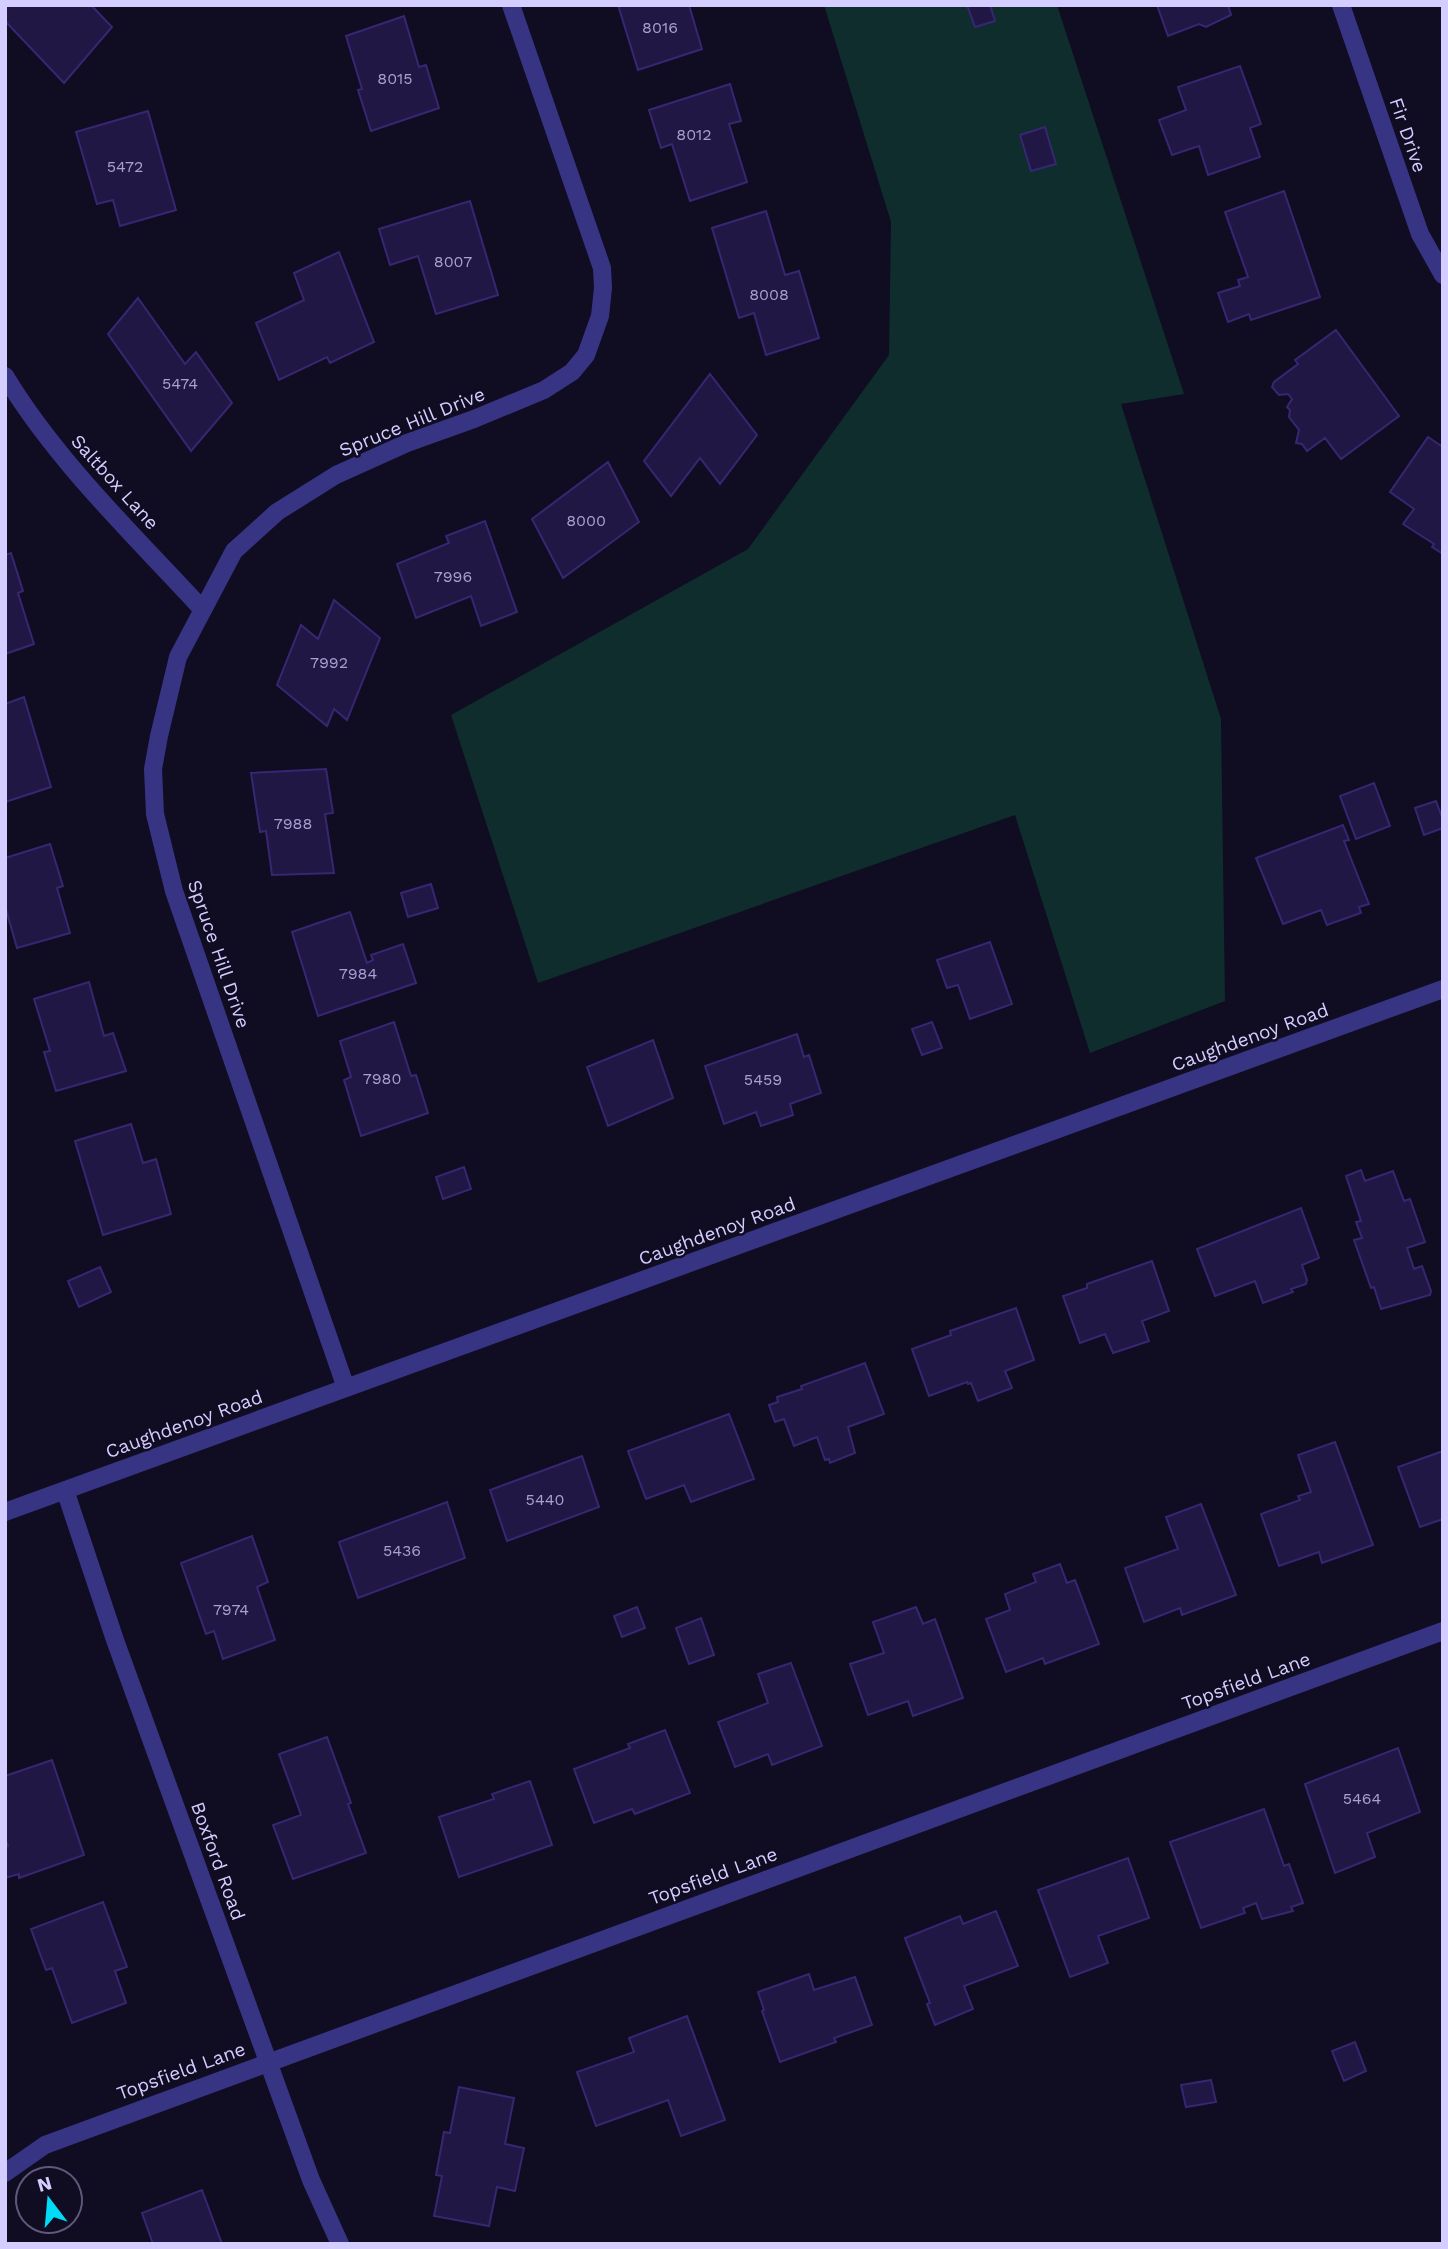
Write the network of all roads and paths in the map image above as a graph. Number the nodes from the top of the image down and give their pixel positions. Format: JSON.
{"nodes":[{"id":1,"x":512,"y":5,"type":"edge"},
{"id":2,"x":1341,"y":5,"type":"edge"},
{"id":3,"x":1443,"y":275,"type":"edge"},
{"id":4,"x":5,"y":376,"type":"edge"},
{"id":5,"x":202,"y":609,"type":"junction"},
{"id":6,"x":1443,"y":989,"type":"edge"},
{"id":7,"x":346,"y":1388,"type":"junction"},
{"id":8,"x":65,"y":1490,"type":"junction"},
{"id":9,"x":5,"y":1511,"type":"edge"},
{"id":10,"x":1443,"y":1632,"type":"edge"},
{"id":11,"x":268,"y":2061,"type":"junction"},
{"id":12,"x":5,"y":2173,"type":"edge"},
{"id":13,"x":340,"y":2244,"type":"edge"}],
"edges":[{"from":1,"to":5,"type":"street","name":"Spruce Hill Drive"},
{"from":2,"to":3,"type":"street","name":"Fir Drive"},
{"from":4,"to":5,"type":"street","name":"Saltbox Lane"},
{"from":5,"to":7,"type":"street","name":"Spruce Hill Drive"},
{"from":6,"to":7,"type":"street","name":"Caughdenoy Road"},
{"from":7,"to":8,"type":"street","name":"Caughdenoy Road"},
{"from":8,"to":9,"type":"street","name":"Caughdenoy Road"},
{"from":8,"to":11,"type":"street","name":"Boxford Road"},
{"from":10,"to":11,"type":"street","name":"Topsfield Lane"},
{"from":11,"to":12,"type":"street","name":"Topsfield Lane"},
{"from":11,"to":13,"type":"street","name":"Boxford Road"}]}
